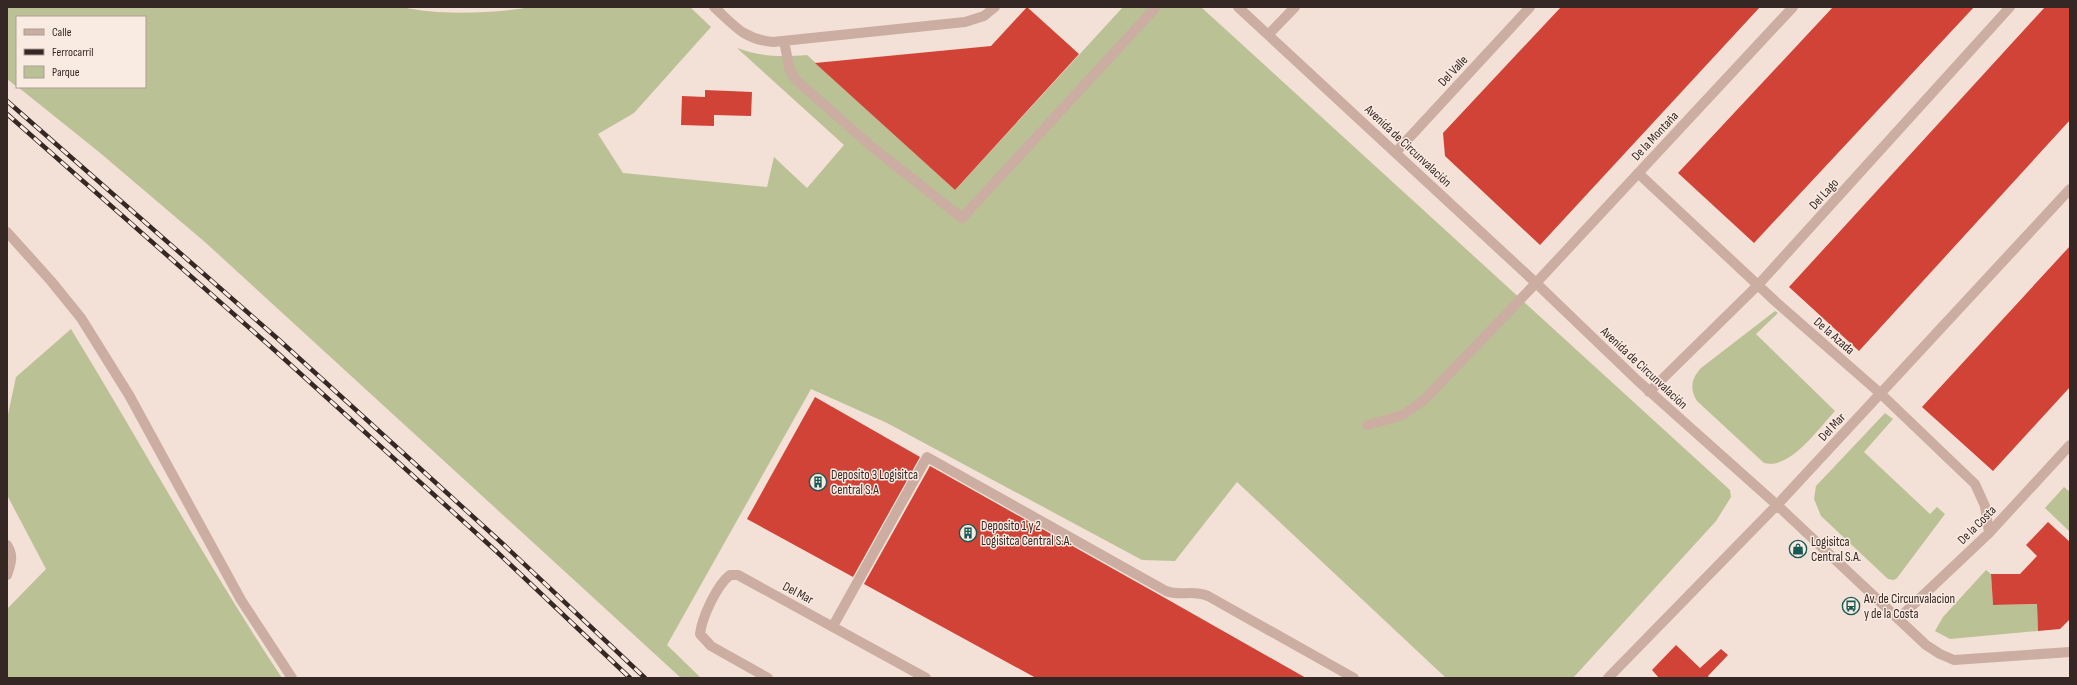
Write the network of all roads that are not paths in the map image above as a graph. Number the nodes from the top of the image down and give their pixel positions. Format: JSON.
{"nodes":[{"id":1,"x":714,"y":7,"type":"edge"},
{"id":2,"x":995,"y":7,"type":"edge"},
{"id":3,"x":1156,"y":7,"type":"edge"},
{"id":4,"x":1238,"y":7,"type":"edge"},
{"id":5,"x":1295,"y":7,"type":"edge"},
{"id":6,"x":1530,"y":7,"type":"edge"},
{"id":7,"x":1793,"y":7,"type":"edge"},
{"id":8,"x":2010,"y":7,"type":"edge"},
{"id":9,"x":1268,"y":35,"type":"junction"},
{"id":10,"x":784,"y":41,"type":"junction"},
{"id":11,"x":1396,"y":152,"type":"junction"},
{"id":12,"x":1638,"y":173,"type":"junction"},
{"id":13,"x":2070,"y":189,"type":"edge"},
{"id":14,"x":7,"y":232,"type":"edge"},
{"id":15,"x":1536,"y":283,"type":"junction"},
{"id":16,"x":1758,"y":285,"type":"junction"},
{"id":17,"x":1649,"y":392,"type":"junction"},
{"id":18,"x":1881,"y":394,"type":"junction"},
{"id":19,"x":1366,"y":425,"type":"dead end"},
{"id":20,"x":2070,"y":445,"type":"edge"},
{"id":21,"x":1777,"y":505,"type":"junction"},
{"id":22,"x":1989,"y":532,"type":"junction"},
{"id":23,"x":7,"y":545,"type":"edge"},
{"id":24,"x":7,"y":575,"type":"edge"},
{"id":25,"x":1898,"y":619,"type":"junction"},
{"id":26,"x":833,"y":626,"type":"junction"},
{"id":27,"x":2070,"y":652,"type":"edge"},
{"id":28,"x":292,"y":678,"type":"edge"},
{"id":29,"x":768,"y":678,"type":"edge"},
{"id":30,"x":926,"y":678,"type":"edge"},
{"id":31,"x":1354,"y":678,"type":"edge"},
{"id":32,"x":1608,"y":678,"type":"edge"}],
"edges":[{"from":1,"to":10,"type":"street"},
{"from":2,"to":10,"type":"street"},
{"from":3,"to":10,"type":"street"},
{"from":4,"to":9,"type":"street","name":"Avenida de Circunvalación"},
{"from":5,"to":9,"type":"street"},
{"from":6,"to":11,"type":"street","name":"Del Valle"},
{"from":7,"to":12,"type":"street","name":"De la Montaña"},
{"from":8,"to":16,"type":"street","name":"Del Lago"},
{"from":9,"to":11,"type":"street","name":"Avenida de Circunvalación"},
{"from":11,"to":15,"type":"street","name":"Avenida de Circunvalación"},
{"from":12,"to":15,"type":"street","name":"De la Montaña"},
{"from":12,"to":16,"type":"street","name":"De la Azada"},
{"from":13,"to":18,"type":"street","name":"Del Mar"},
{"from":14,"to":28,"type":"street"},
{"from":15,"to":17,"type":"street","name":"Avenida de Circunvalación"},
{"from":15,"to":19,"type":"street","name":"De la Montaña"},
{"from":16,"to":17,"type":"street","name":"Del Lago"},
{"from":16,"to":18,"type":"street","name":"De la Azada"},
{"from":17,"to":21,"type":"street","name":"Avenida de Circunvalación"},
{"from":18,"to":21,"type":"street","name":"Del Mar"},
{"from":18,"to":22,"type":"street","name":"De la Azada"},
{"from":20,"to":22,"type":"street","name":"De la Costa"},
{"from":21,"to":25,"type":"street","name":"Avenida de Circunvalación"},
{"from":21,"to":32,"type":"street","name":"Del Mar"},
{"from":22,"to":25,"type":"street","name":"De la Costa"},
{"from":23,"to":24,"type":"street"},
{"from":25,"to":27,"type":"street","name":"Avenida de Circunvalación"},
{"from":26,"to":29,"type":"street","name":"Del Mar"},
{"from":26,"to":30,"type":"street","name":"Del Mar"},
{"from":26,"to":31,"type":"street"}]}
